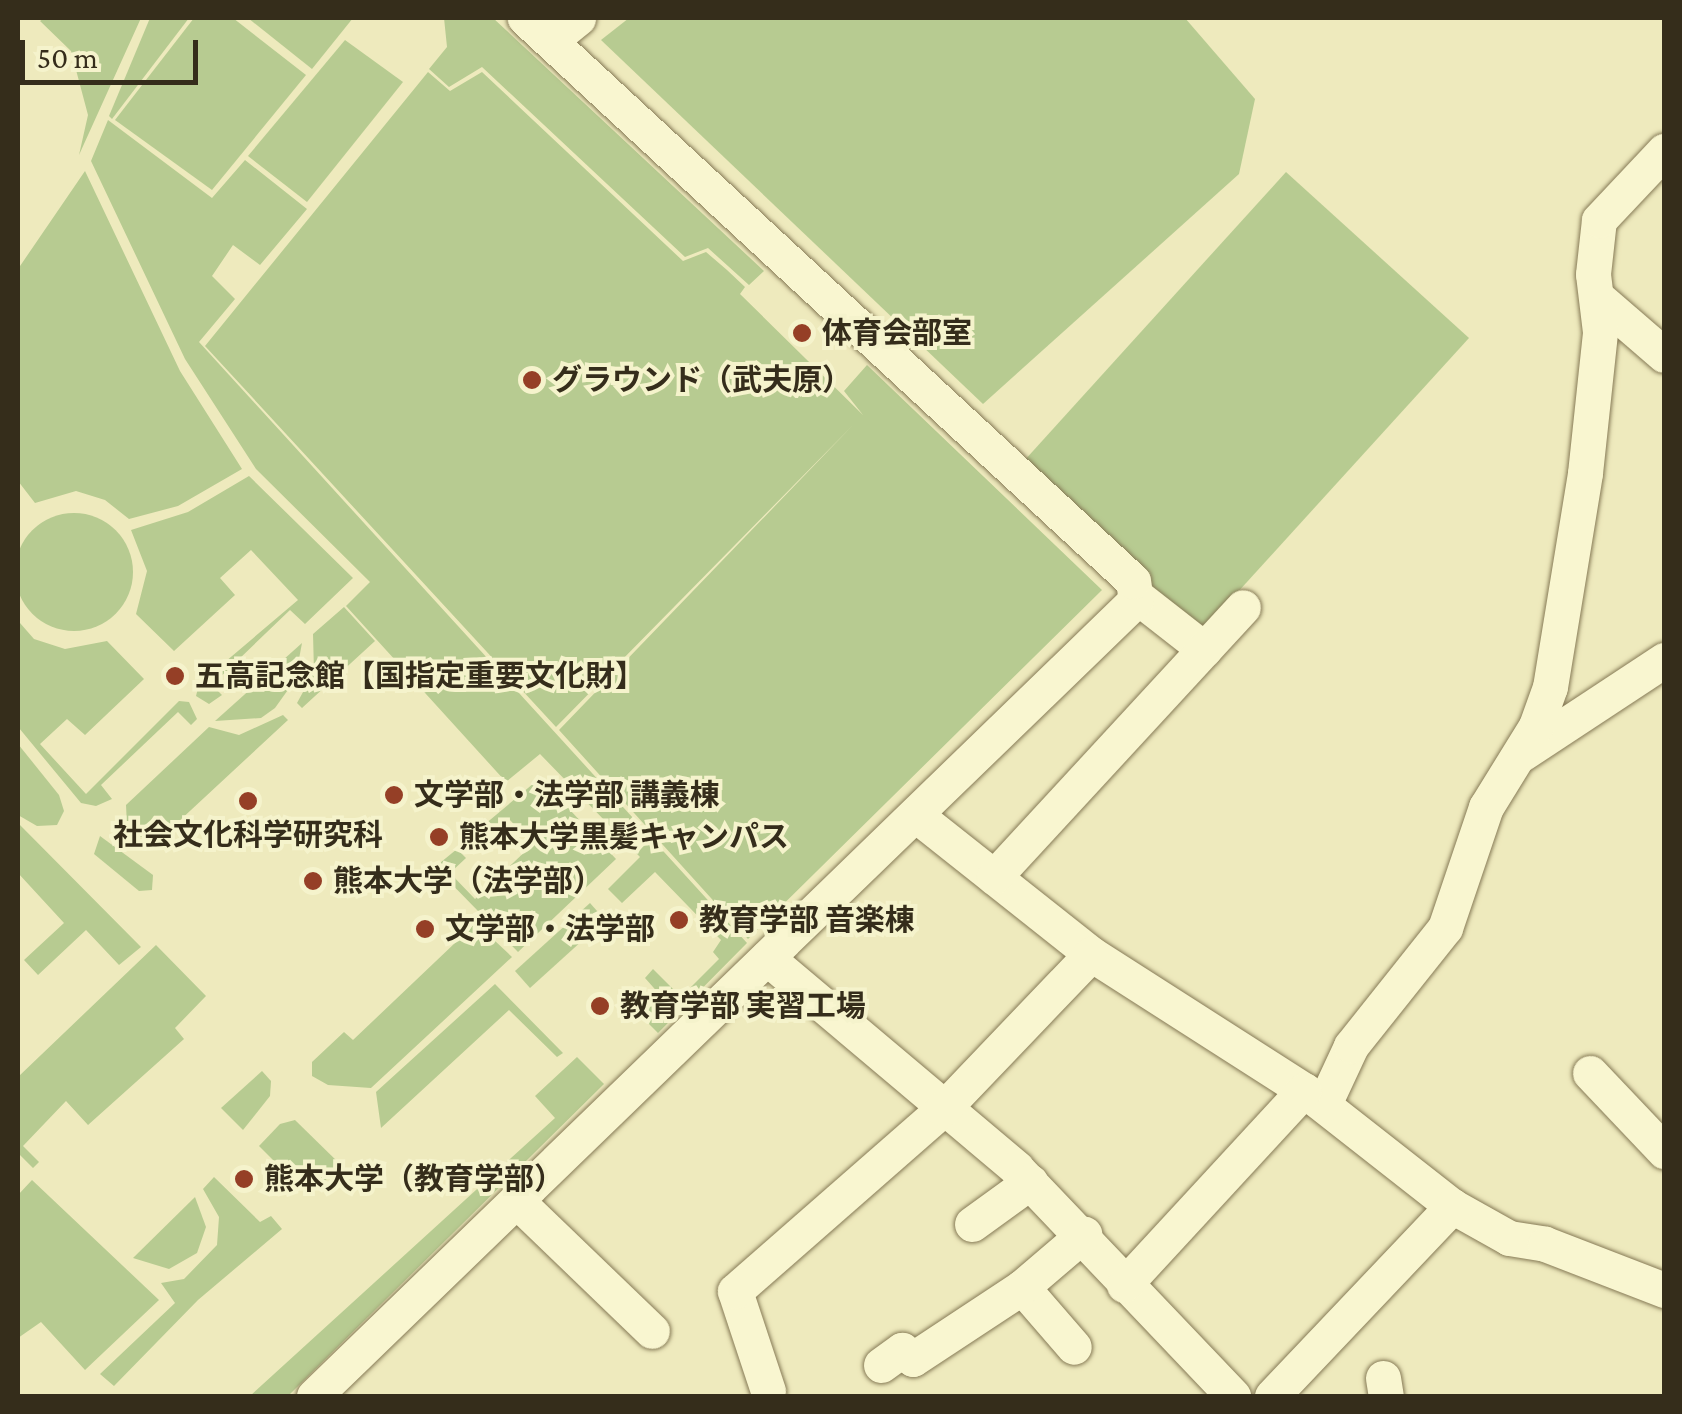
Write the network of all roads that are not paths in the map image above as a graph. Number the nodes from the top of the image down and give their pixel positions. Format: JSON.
{"nodes":[{"id":1,"x":578,"y":18,"type":"edge"},
{"id":2,"x":538,"y":29,"type":"edge"},
{"id":3,"x":1664,"y":150,"type":"edge"},
{"id":4,"x":1598,"y":298,"type":"junction"},
{"id":5,"x":1664,"y":355,"type":"edge"},
{"id":6,"x":1136,"y":595,"type":"junction"},
{"id":7,"x":1242,"y":607,"type":"dead end"},
{"id":8,"x":1204,"y":649,"type":"junction"},
{"id":9,"x":1664,"y":660,"type":"edge"},
{"id":10,"x":1518,"y":756,"type":"junction"},
{"id":11,"x":916,"y":816,"type":"junction"},
{"id":12,"x":994,"y":876,"type":"junction"},
{"id":13,"x":1091,"y":954,"type":"junction"},
{"id":14,"x":767,"y":958,"type":"junction"},
{"id":15,"x":1590,"y":1073,"type":"dead end"},
{"id":16,"x":1314,"y":1097,"type":"junction"},
{"id":17,"x":943,"y":1110,"type":"junction"},
{"id":18,"x":1664,"y":1150,"type":"edge"},
{"id":19,"x":1030,"y":1182,"type":"junction"},
{"id":20,"x":520,"y":1204,"type":"junction"},
{"id":21,"x":1452,"y":1206,"type":"junction"},
{"id":22,"x":972,"y":1224,"type":"dead end"},
{"id":23,"x":1084,"y":1234,"type":"junction"},
{"id":24,"x":1124,"y":1285,"type":"junction"},
{"id":25,"x":1022,"y":1287,"type":"junction"},
{"id":26,"x":1664,"y":1290,"type":"edge"},
{"id":27,"x":652,"y":1331,"type":"dead end"},
{"id":28,"x":1074,"y":1347,"type":"dead end"},
{"id":29,"x":881,"y":1365,"type":"dead end"},
{"id":30,"x":768,"y":1391,"type":"dead end"},
{"id":31,"x":314,"y":1396,"type":"edge"},
{"id":32,"x":1233,"y":1396,"type":"edge"},
{"id":33,"x":1272,"y":1396,"type":"edge"}],
"edges":[{"from":1,"to":2,"type":"street"},
{"from":2,"to":6,"type":"street"},
{"from":3,"to":4,"type":"street"},
{"from":4,"to":5,"type":"street"},
{"from":4,"to":10,"type":"street"},
{"from":6,"to":8,"type":"street"},
{"from":6,"to":11,"type":"street"},
{"from":7,"to":8,"type":"street"},
{"from":8,"to":12,"type":"street"},
{"from":9,"to":10,"type":"street"},
{"from":10,"to":16,"type":"street"},
{"from":11,"to":12,"type":"street"},
{"from":11,"to":14,"type":"street"},
{"from":12,"to":13,"type":"street"},
{"from":13,"to":16,"type":"street"},
{"from":13,"to":17,"type":"street"},
{"from":14,"to":17,"type":"street"},
{"from":14,"to":20,"type":"street"},
{"from":15,"to":18,"type":"street"},
{"from":16,"to":21,"type":"street"},
{"from":16,"to":24,"type":"street"},
{"from":17,"to":19,"type":"street"},
{"from":17,"to":30,"type":"street"},
{"from":19,"to":22,"type":"street"},
{"from":19,"to":23,"type":"street"},
{"from":20,"to":27,"type":"street"},
{"from":20,"to":31,"type":"street"},
{"from":21,"to":26,"type":"street"},
{"from":21,"to":33,"type":"street"},
{"from":23,"to":24,"type":"street"},
{"from":23,"to":25,"type":"street"},
{"from":24,"to":32,"type":"street"},
{"from":25,"to":28,"type":"street"},
{"from":25,"to":29,"type":"street"}]}
